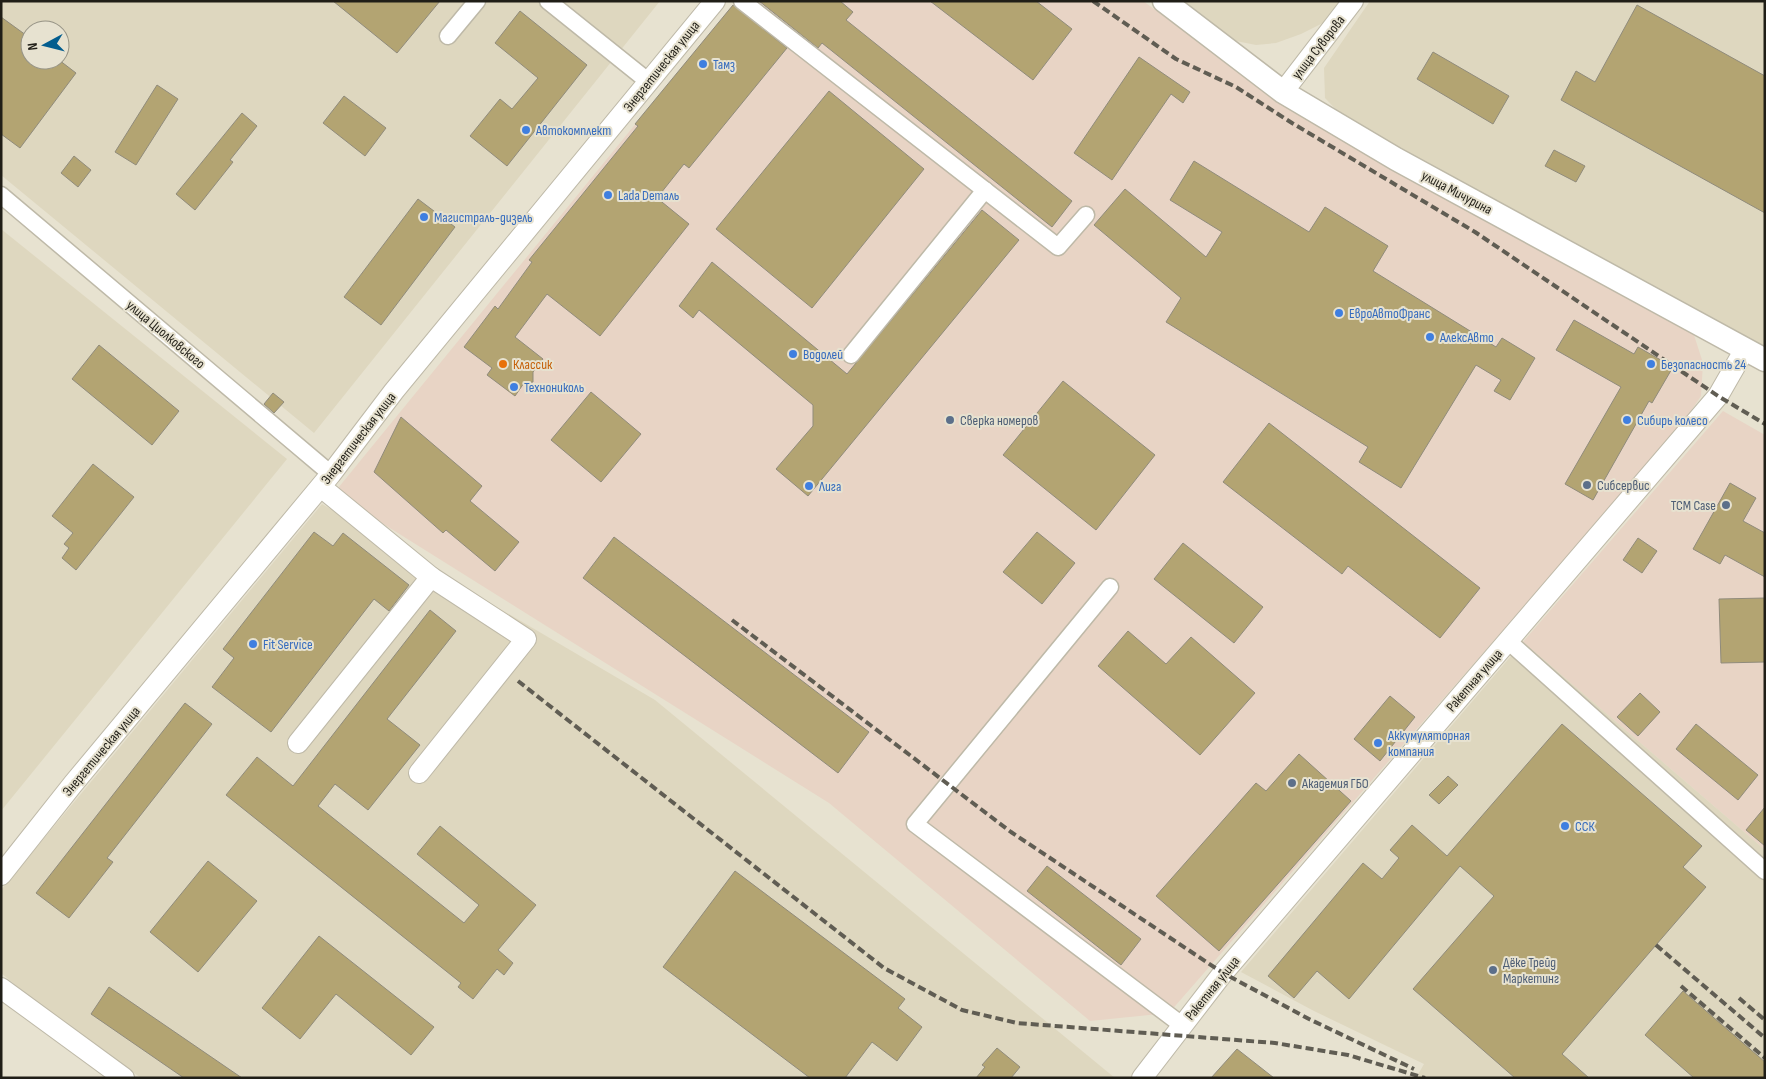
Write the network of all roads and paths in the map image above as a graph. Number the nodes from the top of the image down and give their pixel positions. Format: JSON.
{"nodes":[{"id":1,"x":477,"y":1,"type":"edge"},
{"id":2,"x":548,"y":1,"type":"edge"},
{"id":3,"x":715,"y":1,"type":"edge"},
{"id":4,"x":742,"y":1,"type":"edge"},
{"id":5,"x":1164,"y":1,"type":"edge"},
{"id":6,"x":1354,"y":1,"type":"edge"},
{"id":7,"x":448,"y":36,"type":"dead end"},
{"id":8,"x":648,"y":82,"type":"junction"},
{"id":9,"x":1283,"y":92,"type":"junction"},
{"id":10,"x":985,"y":190,"type":"junction"},
{"id":11,"x":1,"y":195,"type":"edge"},
{"id":12,"x":1086,"y":215,"type":"dead end"},
{"id":13,"x":1745,"y":349,"type":"junction"},
{"id":14,"x":851,"y":355,"type":"dead end"},
{"id":15,"x":1765,"y":360,"type":"edge"},
{"id":16,"x":326,"y":480,"type":"junction"},
{"id":17,"x":431,"y":577,"type":"junction"},
{"id":18,"x":1110,"y":587,"type":"dead end"},
{"id":19,"x":1508,"y":640,"type":"junction"},
{"id":20,"x":298,"y":743,"type":"dead end"},
{"id":21,"x":420,"y":773,"type":"dead end"},
{"id":22,"x":1765,"y":872,"type":"edge"},
{"id":23,"x":1,"y":875,"type":"edge"},
{"id":24,"x":1,"y":988,"type":"edge"},
{"id":25,"x":1182,"y":1026,"type":"junction"},
{"id":26,"x":124,"y":1078,"type":"edge"},
{"id":27,"x":1142,"y":1078,"type":"edge"}],
"edges":[{"from":1,"to":7,"type":"street"},
{"from":2,"to":8,"type":"street"},
{"from":3,"to":8,"type":"street","name":"Энергетическая улица"},
{"from":4,"to":10,"type":"street"},
{"from":5,"to":9,"type":"main road","name":"улица Мичурина"},
{"from":6,"to":9,"type":"street","name":"улица Суворова"},
{"from":8,"to":16,"type":"street","name":"Энергетическая улица"},
{"from":9,"to":13,"type":"main road","name":"улица Мичурина"},
{"from":10,"to":12,"type":"street"},
{"from":10,"to":14,"type":"street"},
{"from":11,"to":16,"type":"street","name":"улица Циолковского"},
{"from":13,"to":15,"type":"main road","name":"улица Мичурина"},
{"from":13,"to":19,"type":"street","name":"Ракетная улица"},
{"from":16,"to":17,"type":"street"},
{"from":16,"to":23,"type":"street","name":"Энергетическая улица"},
{"from":17,"to":20,"type":"street"},
{"from":17,"to":21,"type":"street"},
{"from":18,"to":25,"type":"street"},
{"from":19,"to":22,"type":"street"},
{"from":19,"to":25,"type":"street","name":"Ракетная улица"},
{"from":24,"to":26,"type":"street"},
{"from":25,"to":27,"type":"street","name":"Ракетная улица"}]}
